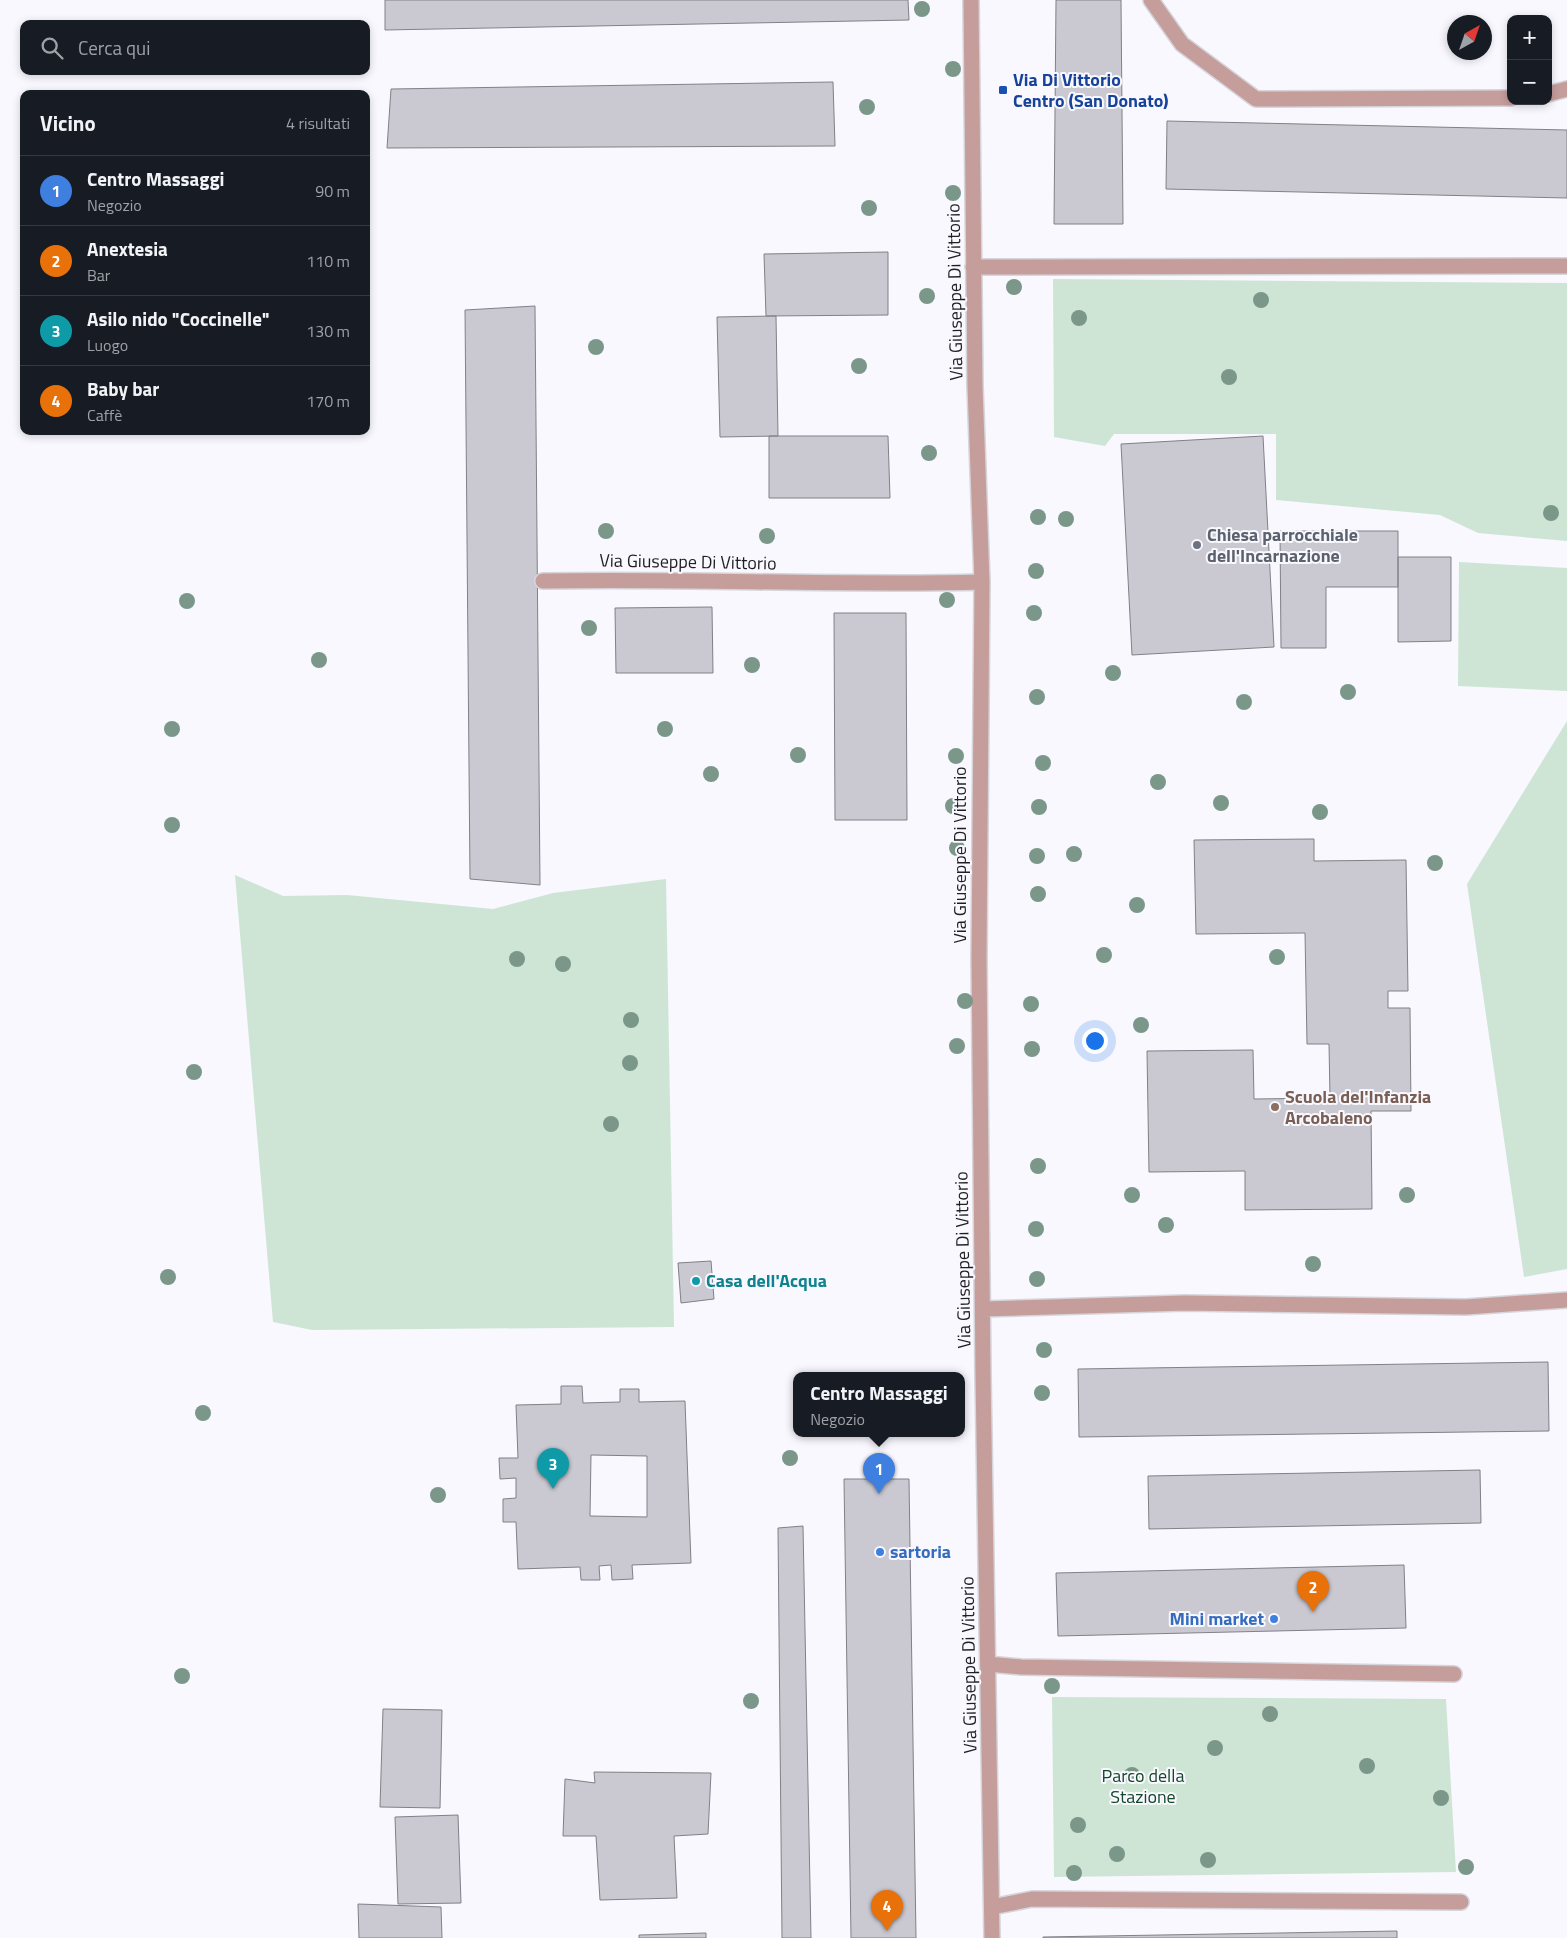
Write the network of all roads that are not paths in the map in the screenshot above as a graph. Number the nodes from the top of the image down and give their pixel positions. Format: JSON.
{"nodes":[{"id":1,"x":971,"y":0,"type":"edge"},
{"id":2,"x":1151,"y":0,"type":"edge"},
{"id":3,"x":1567,"y":89,"type":"edge"},
{"id":4,"x":1552,"y":93,"type":"edge"},
{"id":5,"x":1507,"y":98,"type":"edge"},
{"id":6,"x":1567,"y":266,"type":"edge"},
{"id":7,"x":973,"y":267,"type":"junction"},
{"id":8,"x":543,"y":581,"type":"dead end"},
{"id":9,"x":982,"y":582,"type":"junction"},
{"id":10,"x":1567,"y":1300,"type":"edge"},
{"id":11,"x":983,"y":1309,"type":"junction"},
{"id":12,"x":988,"y":1664,"type":"junction"},
{"id":13,"x":1454,"y":1674,"type":"dead end"},
{"id":14,"x":1461,"y":1902,"type":"dead end"},
{"id":15,"x":992,"y":1907,"type":"junction"},
{"id":16,"x":992,"y":1938,"type":"edge"}],
"edges":[{"from":1,"to":7,"type":"street","name":"Via Giuseppe Di Vittorio"},
{"from":2,"to":5,"type":"street"},
{"from":3,"to":4,"type":"street"},
{"from":6,"to":7,"type":"street"},
{"from":7,"to":9,"type":"street","name":"Via Giuseppe Di Vittorio"},
{"from":8,"to":9,"type":"street","name":"Via Giuseppe Di Vittorio"},
{"from":9,"to":11,"type":"street","name":"Via Giuseppe Di Vittorio"},
{"from":10,"to":11,"type":"street"},
{"from":11,"to":12,"type":"street","name":"Via Giuseppe Di Vittorio"},
{"from":12,"to":13,"type":"street"},
{"from":12,"to":15,"type":"street","name":"Via Giuseppe Di Vittorio"},
{"from":14,"to":15,"type":"street"},
{"from":15,"to":16,"type":"street","name":"Via Giuseppe Di Vittorio"}]}
